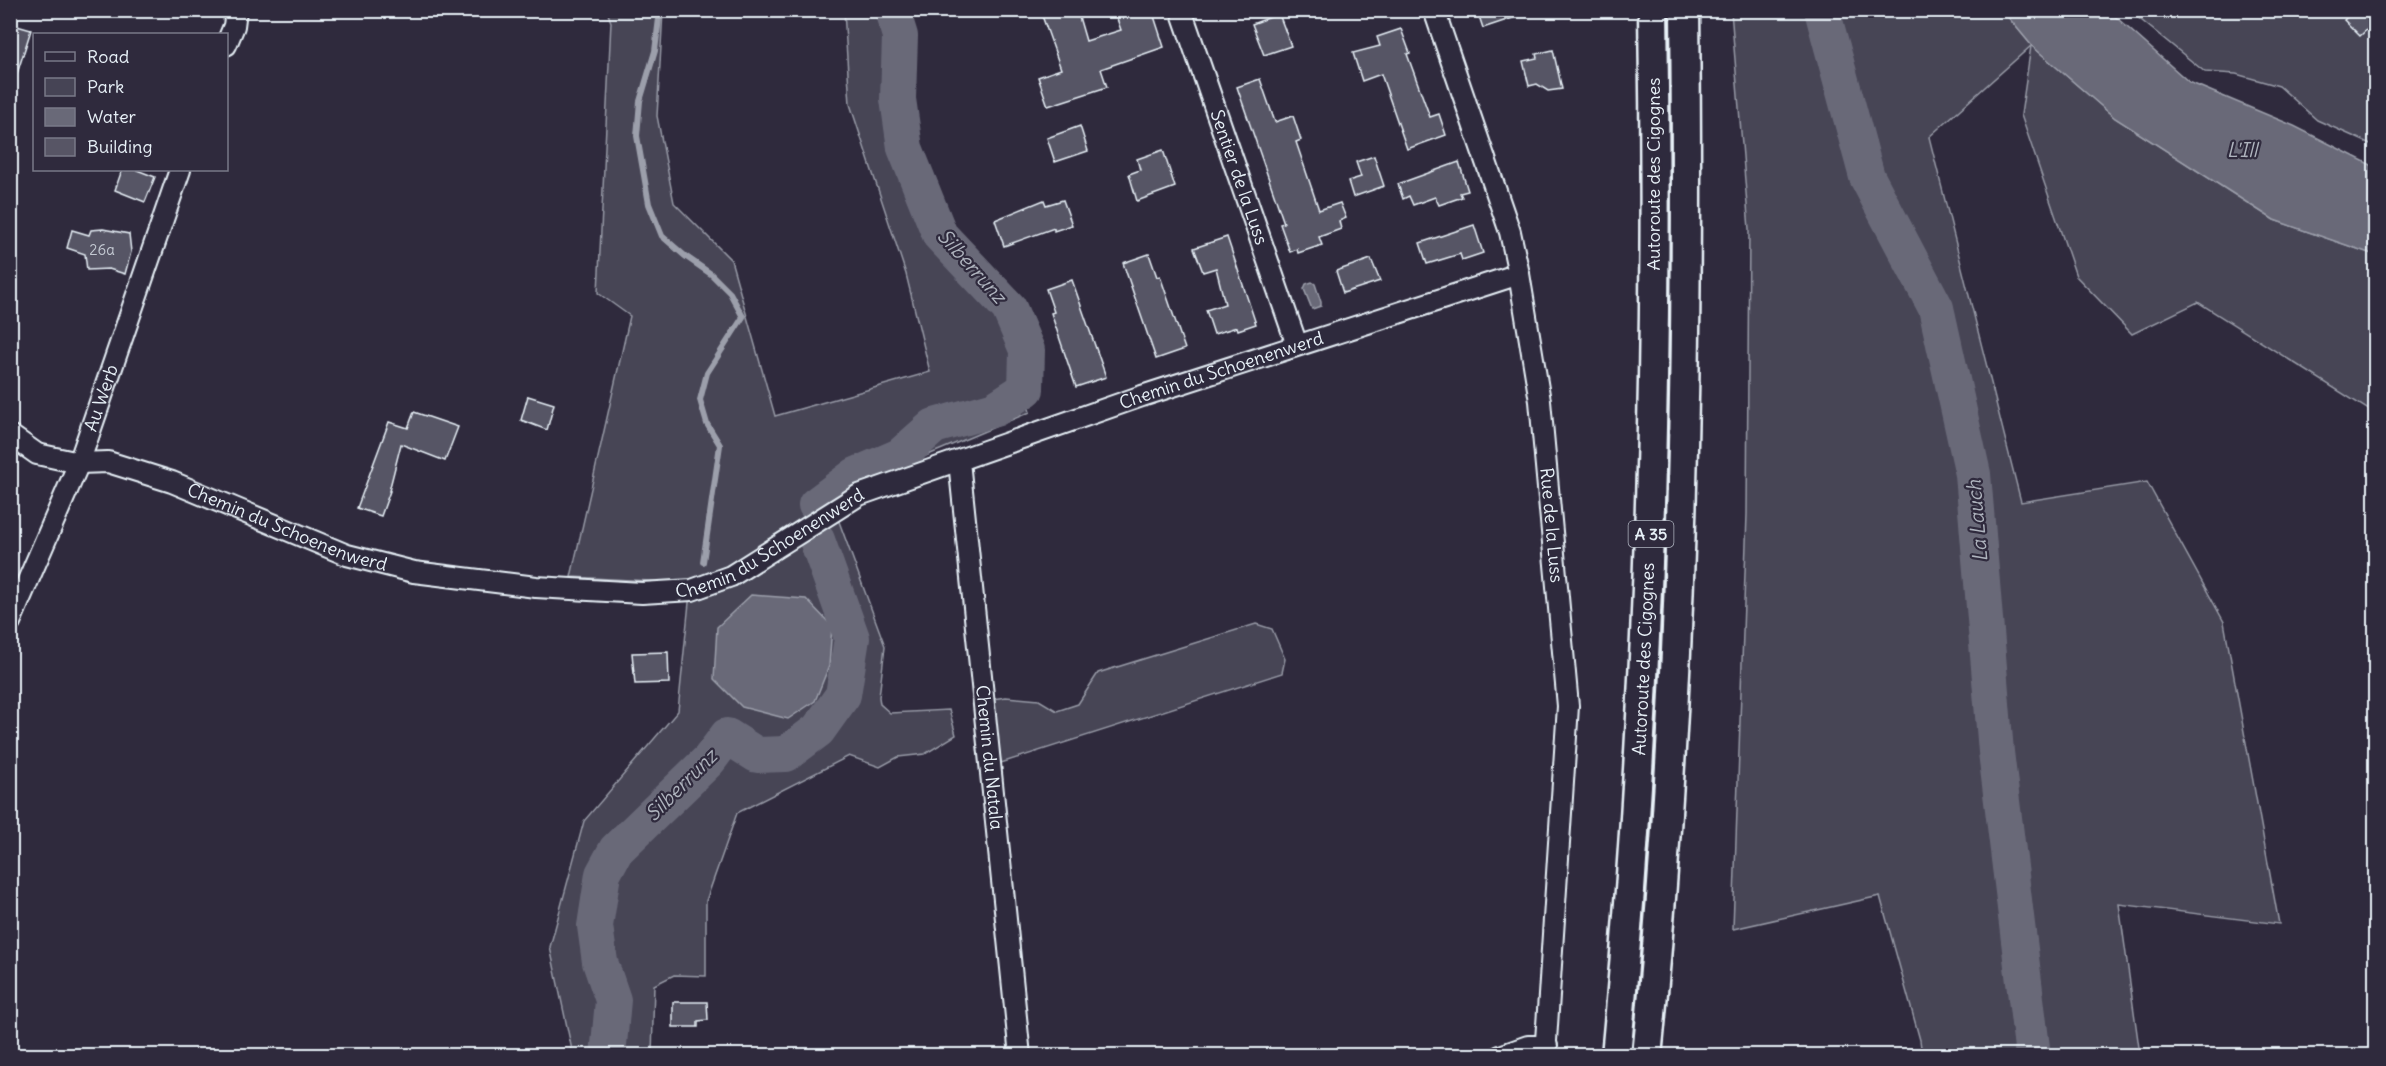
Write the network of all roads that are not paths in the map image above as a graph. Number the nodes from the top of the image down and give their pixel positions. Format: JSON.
{"nodes":[{"id":1,"x":236,"y":10,"type":"edge"},
{"id":2,"x":1182,"y":10,"type":"edge"},
{"id":3,"x":1434,"y":10,"type":"edge"},
{"id":4,"x":1653,"y":10,"type":"edge"},
{"id":5,"x":1685,"y":10,"type":"edge"},
{"id":6,"x":228,"y":40,"type":"edge"},
{"id":7,"x":180,"y":171,"type":"edge"},
{"id":8,"x":1519,"y":274,"type":"junction"},
{"id":9,"x":1297,"y":345,"type":"junction"},
{"id":10,"x":10,"y":435,"type":"edge"},
{"id":11,"x":959,"y":461,"type":"junction"},
{"id":12,"x":79,"y":463,"type":"junction"},
{"id":13,"x":10,"y":622,"type":"edge"},
{"id":14,"x":1546,"y":1051,"type":"edge"},
{"id":15,"x":1020,"y":1056,"type":"edge"},
{"id":16,"x":1500,"y":1056,"type":"edge"},
{"id":17,"x":1616,"y":1056,"type":"edge"},
{"id":18,"x":1647,"y":1056,"type":"edge"}],
"edges":[{"from":1,"to":6,"type":"street"},
{"from":2,"to":9,"type":"street","name":"Sentier de la Luss"},
{"from":3,"to":8,"type":"street","name":"Rue de la Luss"},
{"from":4,"to":17,"type":"highway","name":"Autoroute des Cigognes","number":"A 35"},
{"from":5,"to":18,"type":"highway","name":"Autoroute des Cigognes","number":"A 35"},
{"from":7,"to":12,"type":"street","name":"Au Werb"},
{"from":8,"to":9,"type":"street","name":"Chemin du Schoenenwerd"},
{"from":8,"to":14,"type":"street","name":"Rue de la Luss"},
{"from":9,"to":11,"type":"street","name":"Chemin du Schoenenwerd"},
{"from":10,"to":12,"type":"street","name":"Chemin du Schoenenwerd"},
{"from":11,"to":12,"type":"street","name":"Chemin du Schoenenwerd"},
{"from":11,"to":15,"type":"street","name":"Chemin du Natala"},
{"from":12,"to":13,"type":"street","name":"Au Werb"},
{"from":14,"to":16,"type":"street"}]}
